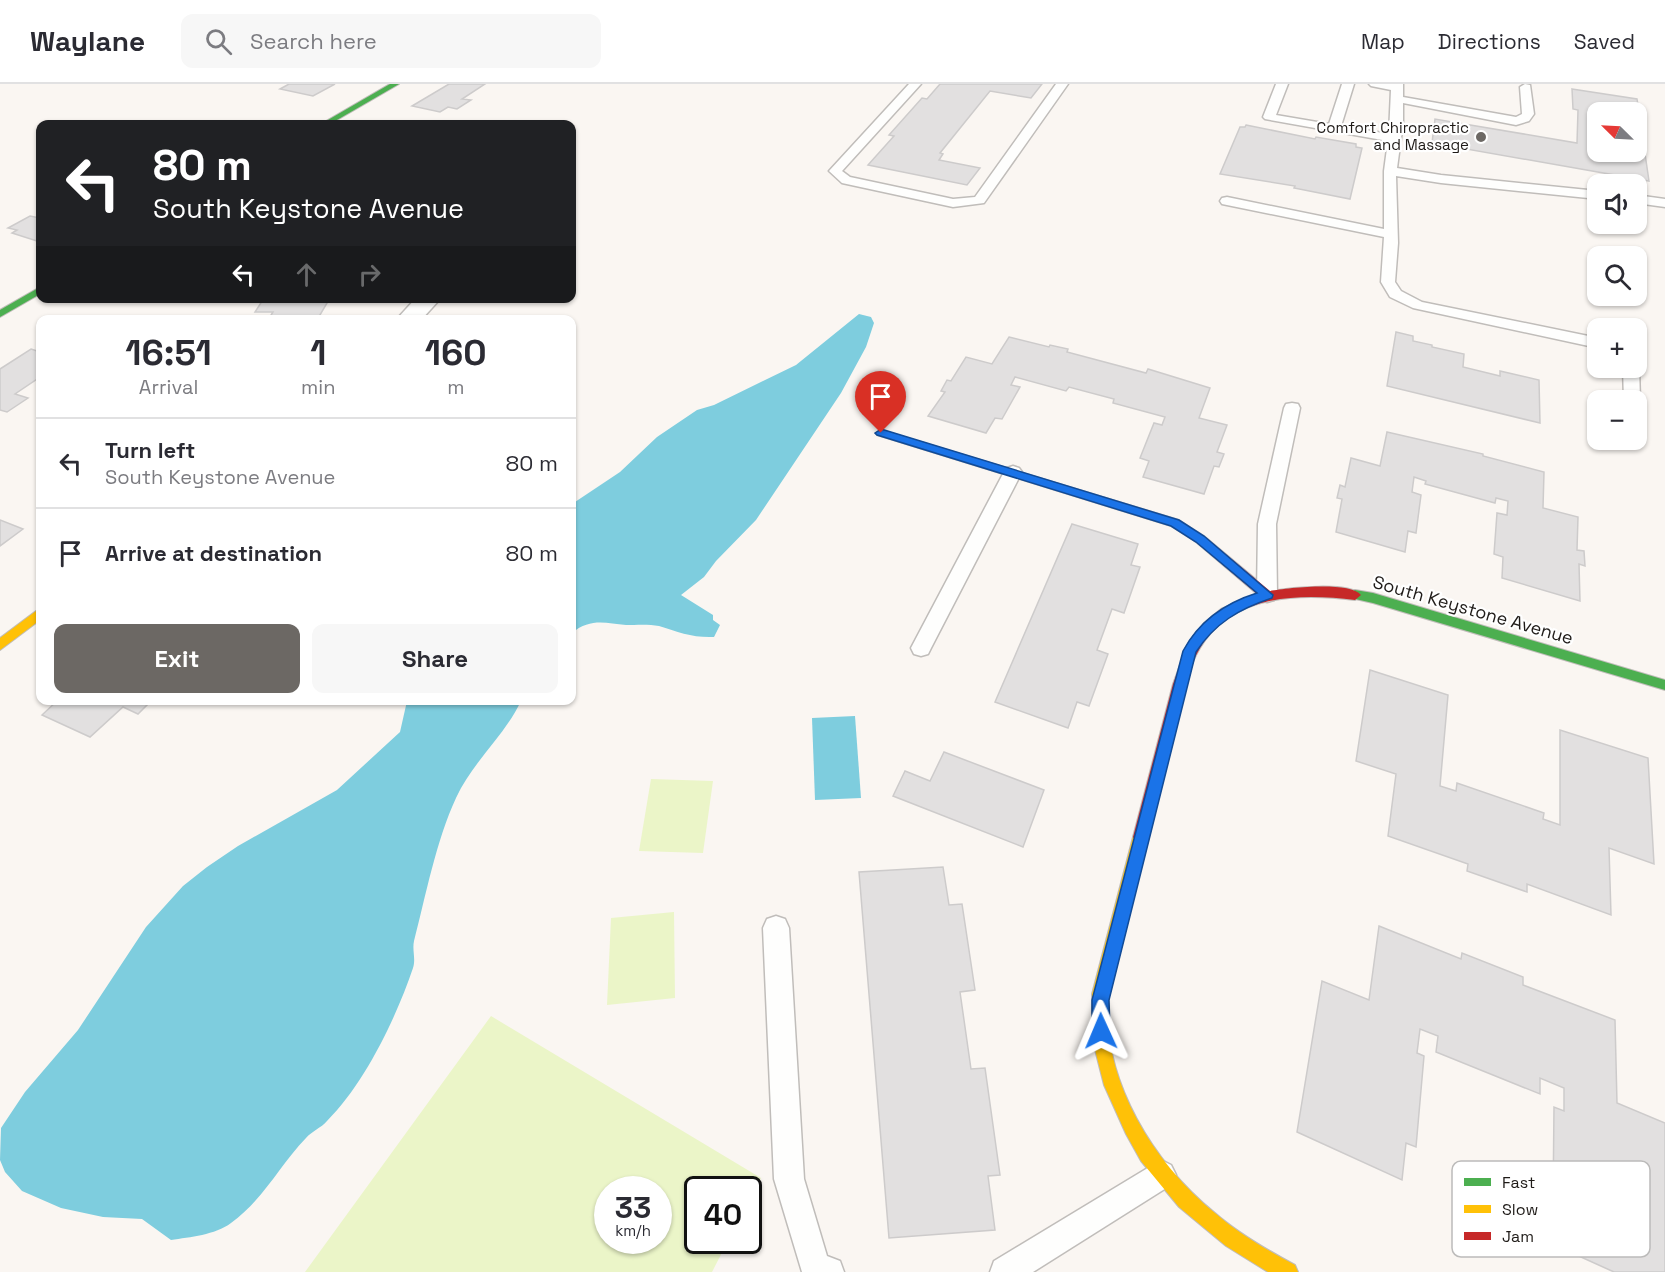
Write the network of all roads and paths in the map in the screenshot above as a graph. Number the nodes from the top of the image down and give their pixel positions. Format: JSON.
{"nodes":[{"id":1,"x":394,"y":84,"type":"edge"},
{"id":2,"x":915,"y":84,"type":"edge"},
{"id":3,"x":1062,"y":84,"type":"edge"},
{"id":4,"x":1282,"y":84,"type":"edge"},
{"id":5,"x":1348,"y":84,"type":"edge"},
{"id":6,"x":1376,"y":84,"type":"edge"},
{"id":7,"x":1526,"y":87,"type":"dead end"},
{"id":8,"x":1397,"y":90,"type":"edge"},
{"id":9,"x":332,"y":120,"type":"edge"},
{"id":10,"x":1334,"y":128,"type":"junction"},
{"id":11,"x":1395,"y":139,"type":"junction"},
{"id":12,"x":1390,"y":171,"type":"junction"},
{"id":13,"x":1587,"y":194,"type":"edge"},
{"id":14,"x":1647,"y":200,"type":"edge"},
{"id":15,"x":1227,"y":201,"type":"dead end"},
{"id":16,"x":1665,"y":202,"type":"edge"},
{"id":17,"x":1390,"y":234,"type":"junction"},
{"id":18,"x":36,"y":292,"type":"edge"},
{"id":19,"x":425,"y":303,"type":"edge"},
{"id":20,"x":0,"y":314,"type":"edge"},
{"id":21,"x":412,"y":315,"type":"edge"},
{"id":22,"x":1587,"y":341,"type":"edge"},
{"id":23,"x":1292,"y":408,"type":"dead end"},
{"id":24,"x":881,"y":433,"type":"dead end"},
{"id":25,"x":1013,"y":472,"type":"junction"},
{"id":26,"x":1262,"y":596,"type":"junction"},
{"id":27,"x":36,"y":616,"type":"edge"},
{"id":28,"x":0,"y":645,"type":"edge"},
{"id":29,"x":921,"y":648,"type":"dead end"},
{"id":30,"x":1665,"y":686,"type":"edge"},
{"id":31,"x":776,"y":928,"type":"dead end"},
{"id":32,"x":1161,"y":1175,"type":"junction"},
{"id":33,"x":829,"y":1272,"type":"edge"},
{"id":34,"x":1005,"y":1272,"type":"edge"},
{"id":35,"x":1288,"y":1272,"type":"edge"}],
"edges":[{"from":1,"to":9,"type":"street"},
{"from":2,"to":3,"type":"lane"},
{"from":4,"to":10,"type":"lane"},
{"from":5,"to":10,"type":"lane"},
{"from":6,"to":8,"type":"lane"},
{"from":7,"to":8,"type":"lane"},
{"from":8,"to":11,"type":"lane"},
{"from":10,"to":11,"type":"lane"},
{"from":11,"to":12,"type":"lane"},
{"from":12,"to":13,"type":"lane"},
{"from":12,"to":17,"type":"lane"},
{"from":14,"to":16,"type":"lane"},
{"from":15,"to":17,"type":"lane"},
{"from":17,"to":22,"type":"lane"},
{"from":18,"to":20,"type":"street"},
{"from":19,"to":21,"type":"street"},
{"from":23,"to":26,"type":"lane"},
{"from":24,"to":25,"type":"street"},
{"from":25,"to":26,"type":"street"},
{"from":25,"to":29,"type":"lane"},
{"from":26,"to":30,"type":"street","name":"South Keystone Avenue"},
{"from":26,"to":32,"type":"street","name":"South Keystone Avenue"},
{"from":27,"to":28,"type":"street"},
{"from":31,"to":33,"type":"lane"},
{"from":32,"to":34,"type":"lane"},
{"from":32,"to":35,"type":"street","name":"South Keystone Avenue"}]}
